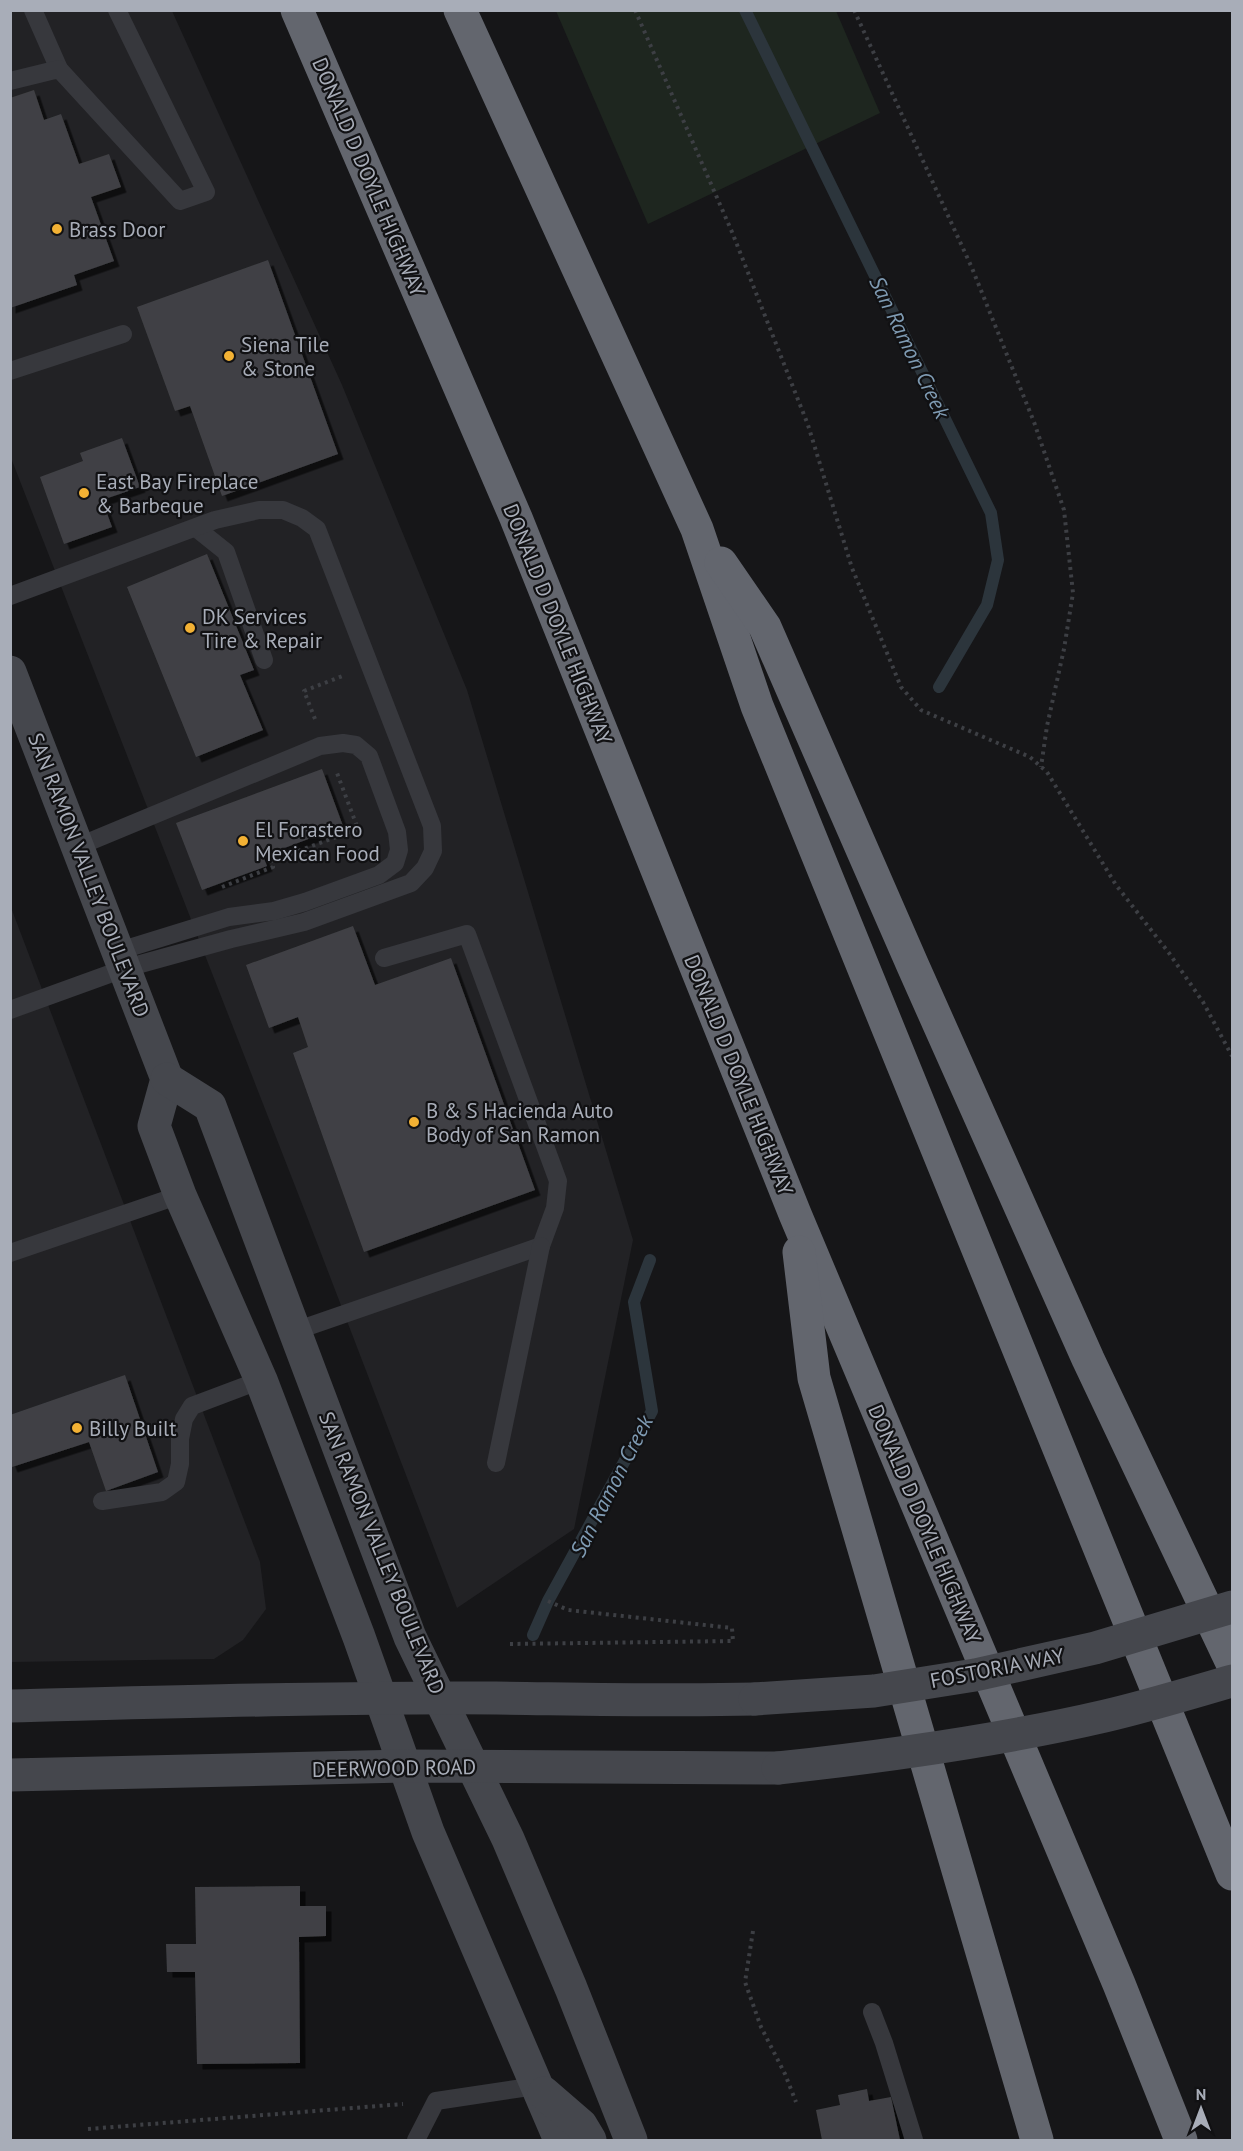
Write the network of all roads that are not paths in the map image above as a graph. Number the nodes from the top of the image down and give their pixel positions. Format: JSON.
{"nodes":[{"id":1,"x":33,"y":10,"type":"edge"},
{"id":2,"x":117,"y":10,"type":"edge"},
{"id":3,"x":297,"y":10,"type":"edge"},
{"id":4,"x":460,"y":10,"type":"edge"},
{"id":5,"x":59,"y":69,"type":"junction"},
{"id":6,"x":10,"y":81,"type":"edge"},
{"id":7,"x":123,"y":334,"type":"dead end"},
{"id":8,"x":10,"y":371,"type":"edge"},
{"id":9,"x":196,"y":528,"type":"junction"},
{"id":10,"x":698,"y":529,"type":"junction"},
{"id":11,"x":10,"y":597,"type":"edge"},
{"id":12,"x":264,"y":660,"type":"dead end"},
{"id":13,"x":10,"y":672,"type":"edge"},
{"id":14,"x":79,"y":846,"type":"junction"},
{"id":15,"x":384,"y":958,"type":"dead end"},
{"id":16,"x":123,"y":960,"type":"junction"},
{"id":17,"x":10,"y":1010,"type":"edge"},
{"id":18,"x":167,"y":1078,"type":"junction"},
{"id":19,"x":180,"y":1195,"type":"junction"},
{"id":20,"x":795,"y":1214,"type":"junction"},
{"id":21,"x":541,"y":1246,"type":"junction"},
{"id":22,"x":10,"y":1253,"type":"edge"},
{"id":23,"x":295,"y":1331,"type":"junction"},
{"id":24,"x":261,"y":1380,"type":"junction"},
{"id":25,"x":496,"y":1463,"type":"dead end"},
{"id":26,"x":102,"y":1501,"type":"dead end"},
{"id":27,"x":1233,"y":1607,"type":"edge"},
{"id":28,"x":1233,"y":1664,"type":"edge"},
{"id":29,"x":1233,"y":1681,"type":"edge"},
{"id":30,"x":439,"y":1699,"type":"junction"},
{"id":31,"x":382,"y":1700,"type":"junction"},
{"id":32,"x":10,"y":1706,"type":"edge"},
{"id":33,"x":405,"y":1766,"type":"junction"},
{"id":34,"x":472,"y":1767,"type":"junction"},
{"id":35,"x":10,"y":1775,"type":"edge"},
{"id":36,"x":1233,"y":1874,"type":"edge"},
{"id":37,"x":872,"y":2012,"type":"dead end"},
{"id":38,"x":536,"y":2086,"type":"junction"},
{"id":39,"x":416,"y":2140,"type":"edge"},
{"id":40,"x":560,"y":2140,"type":"edge"},
{"id":41,"x":590,"y":2140,"type":"edge"},
{"id":42,"x":630,"y":2140,"type":"edge"},
{"id":43,"x":915,"y":2140,"type":"edge"},
{"id":44,"x":1037,"y":2140,"type":"edge"},
{"id":45,"x":1181,"y":2140,"type":"edge"}],
"edges":[{"from":1,"to":5,"type":"lane"},
{"from":2,"to":5,"type":"lane"},
{"from":3,"to":20,"type":"highway","name":"DONALD D DOYLE HIGHWAY"},
{"from":4,"to":10,"type":"highway"},
{"from":5,"to":6,"type":"lane"},
{"from":7,"to":8,"type":"lane"},
{"from":9,"to":11,"type":"lane"},
{"from":9,"to":12,"type":"lane"},
{"from":9,"to":16,"type":"lane"},
{"from":10,"to":28,"type":"highway"},
{"from":10,"to":36,"type":"highway"},
{"from":13,"to":14,"type":"main road","name":"SAN RAMON VALLEY BOULEVARD"},
{"from":14,"to":16,"type":"main road","name":"SAN RAMON VALLEY BOULEVARD"},
{"from":14,"to":16,"type":"lane"},
{"from":15,"to":21,"type":"lane"},
{"from":16,"to":17,"type":"lane"},
{"from":16,"to":18,"type":"main road","name":"SAN RAMON VALLEY BOULEVARD"},
{"from":18,"to":19,"type":"main road"},
{"from":18,"to":23,"type":"main road","name":"SAN RAMON VALLEY BOULEVARD"},
{"from":19,"to":22,"type":"lane"},
{"from":19,"to":24,"type":"main road"},
{"from":20,"to":44,"type":"highway"},
{"from":20,"to":45,"type":"highway","name":"DONALD D DOYLE HIGHWAY"},
{"from":21,"to":23,"type":"lane"},
{"from":21,"to":25,"type":"lane"},
{"from":23,"to":30,"type":"main road","name":"SAN RAMON VALLEY BOULEVARD"},
{"from":24,"to":26,"type":"lane"},
{"from":24,"to":31,"type":"main road"},
{"from":27,"to":30,"type":"main road","name":"FOSTORIA WAY","bridge":true},
{"from":29,"to":34,"type":"main road","name":"DEERWOOD ROAD","bridge":true},
{"from":30,"to":31,"type":"main road"},
{"from":30,"to":34,"type":"main road","name":"SAN RAMON VALLEY BOULEVARD"},
{"from":31,"to":32,"type":"main road"},
{"from":31,"to":33,"type":"main road"},
{"from":33,"to":34,"type":"main road","name":"DEERWOOD ROAD"},
{"from":33,"to":35,"type":"main road","name":"DEERWOOD ROAD"},
{"from":33,"to":38,"type":"main road"},
{"from":34,"to":42,"type":"main road","name":"SAN RAMON VALLEY BOULEVARD"},
{"from":37,"to":43,"type":"lane"},
{"from":38,"to":39,"type":"lane"},
{"from":38,"to":40,"type":"main road"},
{"from":38,"to":41,"type":"main road"}]}
